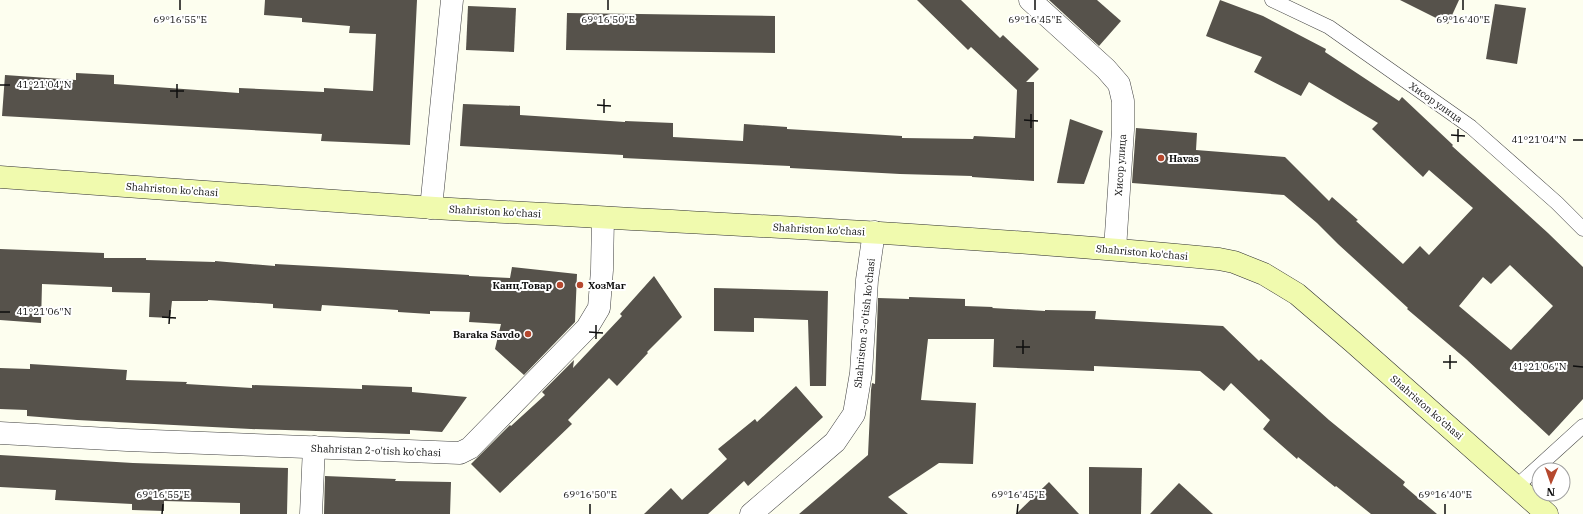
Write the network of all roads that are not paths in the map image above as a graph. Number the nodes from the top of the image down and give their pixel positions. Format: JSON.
{"nodes":[{"id":1,"x":452,"y":0,"type":"edge"},
{"id":2,"x":1030,"y":0,"type":"edge"},
{"id":3,"x":1272,"y":0,"type":"edge"},
{"id":4,"x":0,"y":177,"type":"edge"},
{"id":5,"x":431,"y":208,"type":"junction"},
{"id":6,"x":603,"y":218,"type":"junction"},
{"id":7,"x":1583,"y":229,"type":"edge"},
{"id":8,"x":874,"y":232,"type":"junction"},
{"id":9,"x":1115,"y":249,"type":"junction"},
{"id":10,"x":1583,"y":426,"type":"edge"},
{"id":11,"x":0,"y":433,"type":"edge"},
{"id":12,"x":314,"y":447,"type":"junction"},
{"id":13,"x":1517,"y":486,"type":"junction"},
{"id":14,"x":311,"y":514,"type":"edge"},
{"id":15,"x":751,"y":514,"type":"edge"},
{"id":16,"x":1547,"y":514,"type":"edge"}],
"edges":[{"from":1,"to":5,"type":"street"},
{"from":2,"to":9,"type":"street","name":"Хисор улица"},
{"from":3,"to":7,"type":"lane","name":"Хисор улица"},
{"from":4,"to":5,"type":"main road","name":"Shahriston ko'chasi"},
{"from":5,"to":6,"type":"main road","name":"Shahriston ko'chasi"},
{"from":6,"to":8,"type":"main road","name":"Shahriston ko'chasi"},
{"from":6,"to":12,"type":"street","name":"Shahristan 2-o'tish ko'chasi"},
{"from":8,"to":9,"type":"main road","name":"Shahriston ko'chasi"},
{"from":8,"to":15,"type":"street","name":"Shahriston 3-o'tish ko'chasi"},
{"from":9,"to":13,"type":"main road","name":"Shahriston ko'chasi"},
{"from":10,"to":13,"type":"lane"},
{"from":11,"to":12,"type":"street","name":"Shahristan 2-o'tish ko'chasi"},
{"from":12,"to":14,"type":"street"},
{"from":13,"to":16,"type":"main road","name":"Shahriston ko'chasi"}]}
